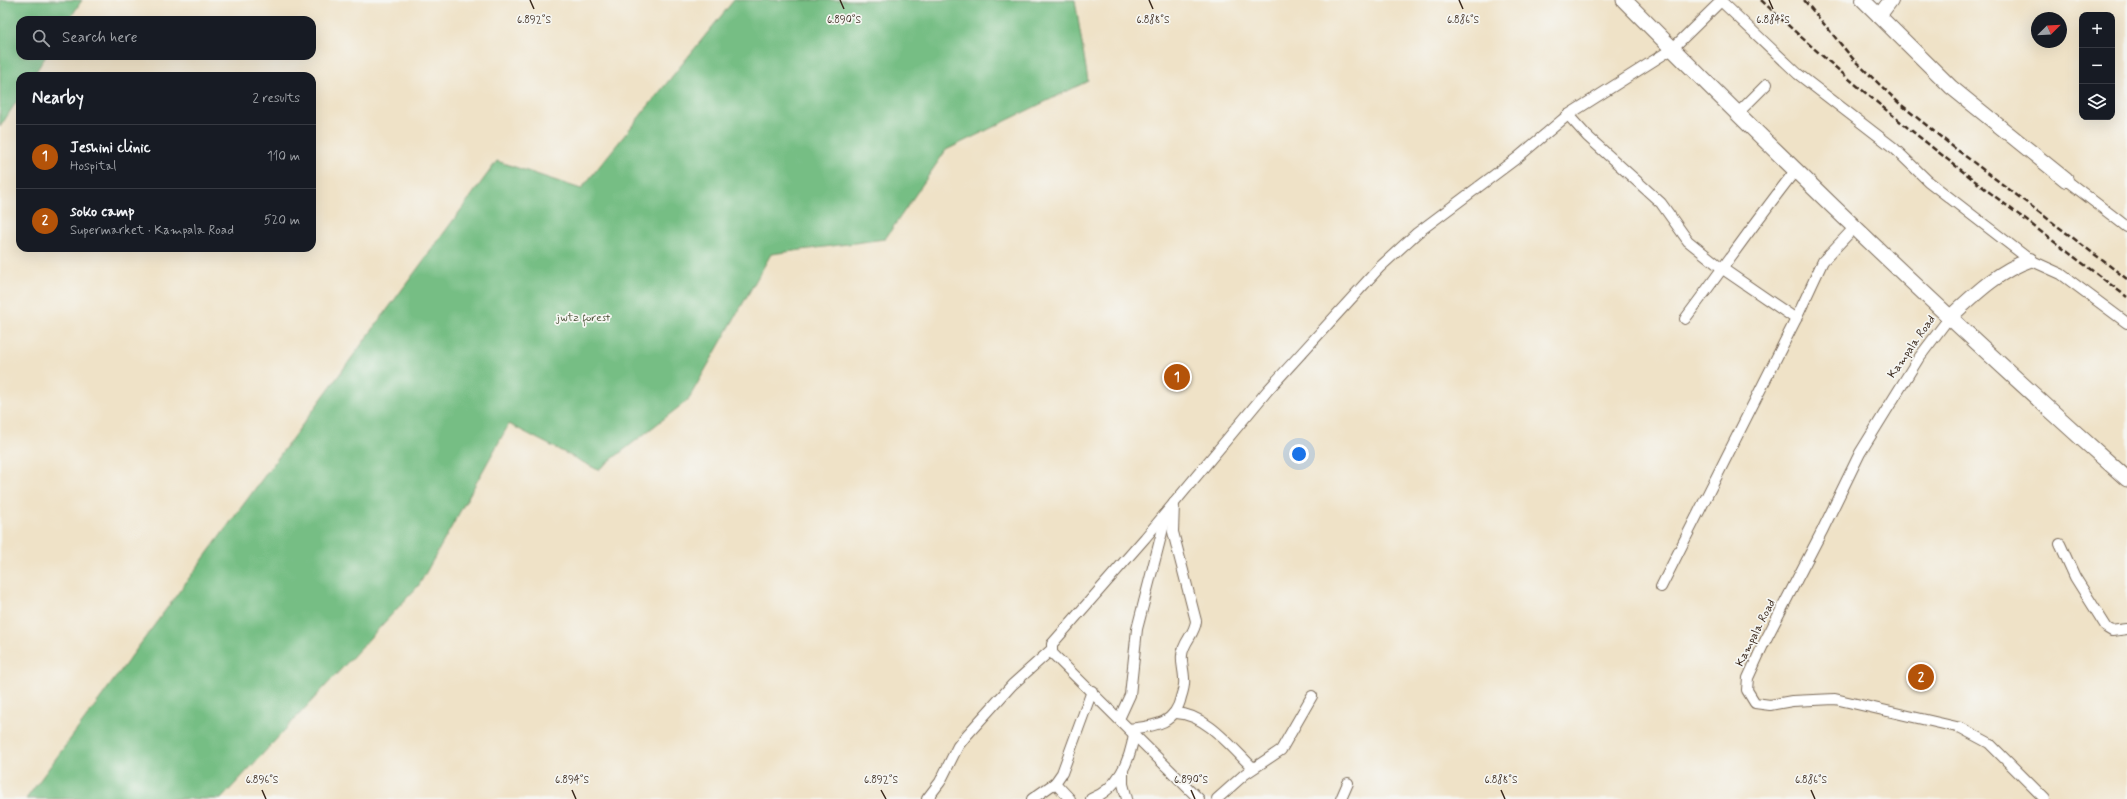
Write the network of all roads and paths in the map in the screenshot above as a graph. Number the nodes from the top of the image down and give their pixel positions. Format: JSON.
{"nodes":[{"id":1,"x":1624,"y":0,"type":"edge"},
{"id":2,"x":1720,"y":0,"type":"edge"},
{"id":3,"x":1863,"y":0,"type":"edge"},
{"id":4,"x":1891,"y":0,"type":"edge"},
{"id":5,"x":1879,"y":16,"type":"junction"},
{"id":6,"x":1672,"y":49,"type":"junction"},
{"id":7,"x":1767,"y":84,"type":"dead end"},
{"id":8,"x":1738,"y":114,"type":"junction"},
{"id":9,"x":1568,"y":115,"type":"junction"},
{"id":10,"x":1795,"y":171,"type":"junction"},
{"id":11,"x":2066,"y":180,"type":"joint"},
{"id":12,"x":2127,"y":227,"type":"edge"},
{"id":13,"x":1854,"y":228,"type":"junction"},
{"id":14,"x":2030,"y":260,"type":"junction"},
{"id":15,"x":1723,"y":269,"type":"junction"},
{"id":16,"x":1949,"y":318,"type":"junction"},
{"id":17,"x":1685,"y":319,"type":"dead end"},
{"id":18,"x":1796,"y":319,"type":"junction"},
{"id":19,"x":2127,"y":323,"type":"edge"},
{"id":20,"x":2127,"y":479,"type":"edge"},
{"id":21,"x":1174,"y":503,"type":"junction"},
{"id":22,"x":1167,"y":511,"type":"junction"},
{"id":23,"x":2060,"y":544,"type":"dead end"},
{"id":24,"x":1661,"y":587,"type":"dead end"},
{"id":25,"x":2127,"y":630,"type":"edge"},
{"id":26,"x":1051,"y":650,"type":"junction"},
{"id":27,"x":1092,"y":691,"type":"junction"},
{"id":28,"x":1312,"y":696,"type":"dead end"},
{"id":29,"x":1176,"y":713,"type":"junction"},
{"id":30,"x":1119,"y":719,"type":"junction"},
{"id":31,"x":1132,"y":731,"type":"junction"},
{"id":32,"x":1123,"y":768,"type":"junction"},
{"id":33,"x":1253,"y":768,"type":"junction"},
{"id":34,"x":1056,"y":783,"type":"junction"},
{"id":35,"x":1348,"y":783,"type":"dead end"},
{"id":36,"x":927,"y":799,"type":"edge"},
{"id":37,"x":1032,"y":799,"type":"edge"},
{"id":38,"x":1070,"y":799,"type":"edge"},
{"id":39,"x":1091,"y":799,"type":"edge"},
{"id":40,"x":1127,"y":799,"type":"edge"},
{"id":41,"x":1199,"y":799,"type":"edge"},
{"id":42,"x":1217,"y":799,"type":"edge"},
{"id":43,"x":1341,"y":799,"type":"edge"},
{"id":44,"x":2046,"y":799,"type":"edge"}],
"edges":[{"from":1,"to":6,"type":"main road"},
{"from":2,"to":6,"type":"street"},
{"from":2,"to":14,"type":"street"},
{"from":3,"to":5,"type":"street"},
{"from":4,"to":5,"type":"street"},
{"from":5,"to":11,"type":"street"},
{"from":6,"to":8,"type":"main road"},
{"from":6,"to":9,"type":"street"},
{"from":7,"to":8,"type":"street"},
{"from":8,"to":10,"type":"main road"},
{"from":9,"to":15,"type":"street"},
{"from":9,"to":21,"type":"street"},
{"from":10,"to":13,"type":"main road"},
{"from":10,"to":15,"type":"street"},
{"from":11,"to":12,"type":"street"},
{"from":13,"to":16,"type":"main road"},
{"from":13,"to":18,"type":"street"},
{"from":14,"to":16,"type":"street"},
{"from":14,"to":19,"type":"street"},
{"from":15,"to":17,"type":"street"},
{"from":15,"to":18,"type":"street"},
{"from":16,"to":20,"type":"main road"},
{"from":16,"to":44,"type":"street","name":"Kampala Road"},
{"from":18,"to":24,"type":"street"},
{"from":21,"to":22,"type":"street"},
{"from":21,"to":29,"type":"street"},
{"from":22,"to":26,"type":"street"},
{"from":22,"to":30,"type":"street"},
{"from":23,"to":25,"type":"street"},
{"from":26,"to":27,"type":"street"},
{"from":26,"to":36,"type":"street"},
{"from":27,"to":30,"type":"street"},
{"from":27,"to":34,"type":"street"},
{"from":28,"to":33,"type":"street"},
{"from":29,"to":31,"type":"street"},
{"from":29,"to":33,"type":"street"},
{"from":30,"to":31,"type":"street"},
{"from":31,"to":32,"type":"street"},
{"from":31,"to":41,"type":"street"},
{"from":32,"to":39,"type":"street"},
{"from":32,"to":40,"type":"street"},
{"from":33,"to":42,"type":"street"},
{"from":34,"to":37,"type":"street"},
{"from":34,"to":38,"type":"street"},
{"from":35,"to":43,"type":"street"}]}
